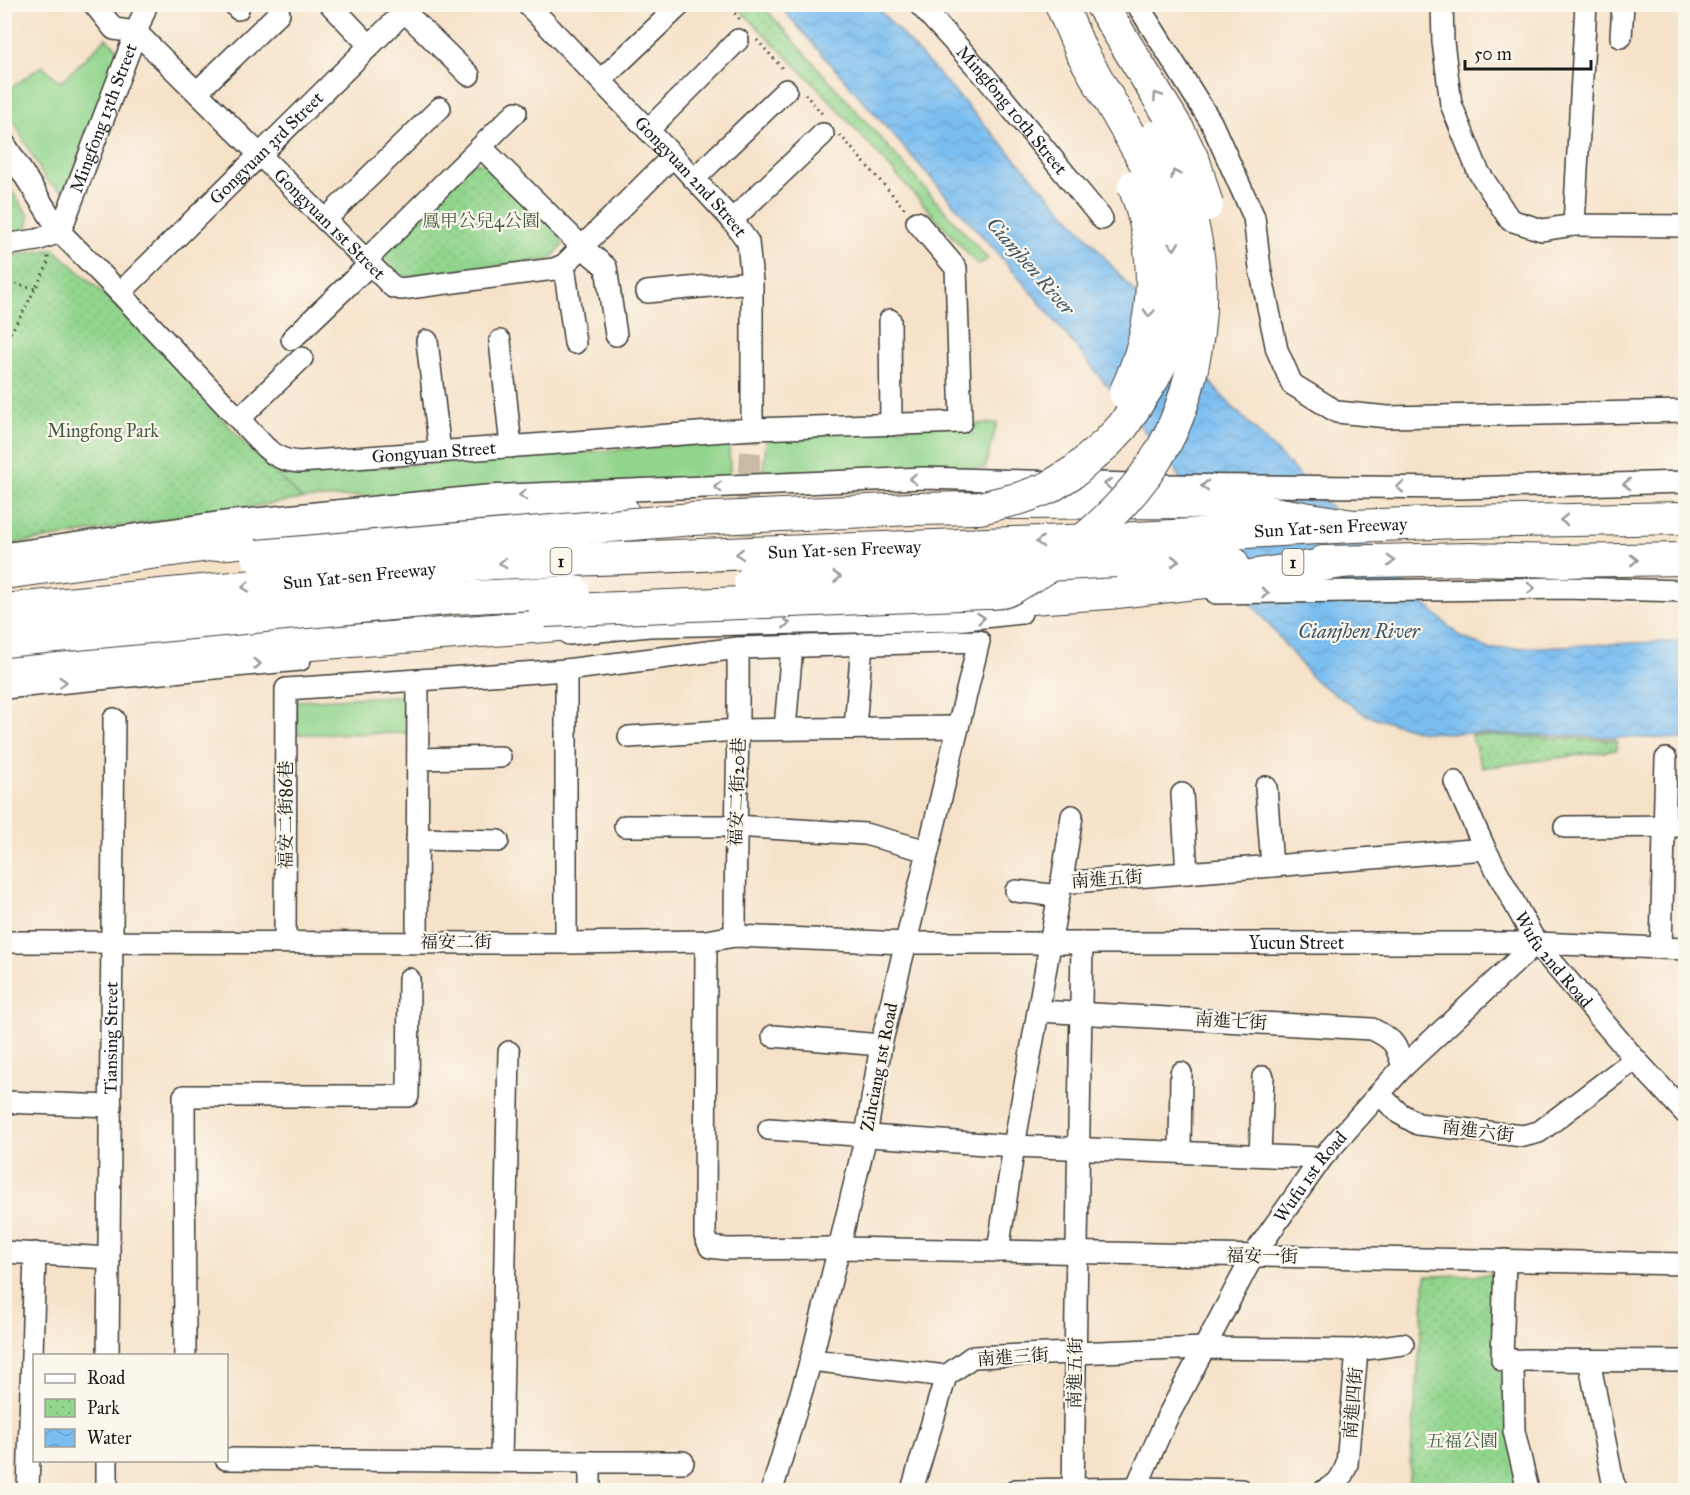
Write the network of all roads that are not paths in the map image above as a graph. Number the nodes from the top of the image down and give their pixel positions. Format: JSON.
{"nodes":[{"id":1,"x":94,"y":4,"type":"edge"},
{"id":2,"x":147,"y":4,"type":"edge"},
{"id":3,"x":330,"y":4,"type":"edge"},
{"id":4,"x":527,"y":4,"type":"edge"},
{"id":5,"x":681,"y":4,"type":"edge"},
{"id":6,"x":919,"y":4,"type":"edge"},
{"id":7,"x":1046,"y":4,"type":"edge"},
{"id":8,"x":1061,"y":4,"type":"edge"},
{"id":9,"x":1079,"y":4,"type":"edge"},
{"id":10,"x":1101,"y":4,"type":"edge"},
{"id":11,"x":1137,"y":4,"type":"edge"},
{"id":12,"x":1442,"y":4,"type":"edge"},
{"id":13,"x":1586,"y":4,"type":"edge"},
{"id":14,"x":1623,"y":4,"type":"edge"},
{"id":15,"x":409,"y":8,"type":"edge"},
{"id":16,"x":279,"y":13,"type":"dead end"},
{"id":17,"x":136,"y":32,"type":"junction"},
{"id":18,"x":746,"y":34,"type":"road end"},
{"id":19,"x":1621,"y":37,"type":"dead end"},
{"id":20,"x":370,"y":46,"type":"junction"},
{"id":21,"x":469,"y":75,"type":"dead end"},
{"id":22,"x":601,"y":80,"type":"junction"},
{"id":23,"x":792,"y":85,"type":"road end"},
{"id":24,"x":197,"y":92,"type":"junction"},
{"id":25,"x":440,"y":108,"type":"dead end"},
{"id":26,"x":516,"y":112,"type":"dead end"},
{"id":27,"x":830,"y":129,"type":"road end"},
{"id":28,"x":648,"y":130,"type":"junction"},
{"id":29,"x":4,"y":143,"type":"edge"},
{"id":30,"x":481,"y":147,"type":"junction"},
{"id":31,"x":260,"y":154,"type":"junction"},
{"id":32,"x":673,"y":156,"type":"junction"},
{"id":33,"x":694,"y":179,"type":"junction"},
{"id":34,"x":1102,"y":219,"type":"dead end"},
{"id":35,"x":325,"y":220,"type":"junction"},
{"id":36,"x":732,"y":220,"type":"junction"},
{"id":37,"x":917,"y":222,"type":"road end"},
{"id":38,"x":1574,"y":225,"type":"junction"},
{"id":39,"x":1686,"y":226,"type":"edge"},
{"id":40,"x":60,"y":232,"type":"junction"},
{"id":41,"x":4,"y":245,"type":"edge"},
{"id":42,"x":582,"y":247,"type":"junction"},
{"id":43,"x":367,"y":263,"type":"junction"},
{"id":44,"x":564,"y":266,"type":"junction"},
{"id":45,"x":752,"y":282,"type":"junction"},
{"id":46,"x":120,"y":292,"type":"junction"},
{"id":47,"x":647,"y":292,"type":"dead end"},
{"id":48,"x":890,"y":320,"type":"dead end"},
{"id":49,"x":616,"y":335,"type":"dead end"},
{"id":50,"x":292,"y":339,"type":"dead end"},
{"id":51,"x":427,"y":341,"type":"dead end"},
{"id":52,"x":500,"y":341,"type":"dead end"},
{"id":53,"x":575,"y":343,"type":"dead end"},
{"id":54,"x":302,"y":358,"type":"dead end"},
{"id":55,"x":1686,"y":411,"type":"edge"},
{"id":56,"x":238,"y":419,"type":"junction"},
{"id":57,"x":891,"y":425,"type":"junction"},
{"id":58,"x":752,"y":429,"type":"junction"},
{"id":59,"x":511,"y":447,"type":"junction"},
{"id":60,"x":440,"y":452,"type":"junction"},
{"id":61,"x":1686,"y":482,"type":"edge"},
{"id":62,"x":1171,"y":494,"type":"junction"},
{"id":63,"x":967,"y":508,"type":"junction"},
{"id":64,"x":1686,"y":518,"type":"edge"},
{"id":65,"x":1353,"y":526,"type":"junction"},
{"id":66,"x":4,"y":554,"type":"edge"},
{"id":67,"x":1686,"y":559,"type":"edge"},
{"id":68,"x":1343,"y":562,"type":"junction"},
{"id":69,"x":4,"y":573,"type":"edge"},
{"id":70,"x":1471,"y":574,"type":"junction"},
{"id":71,"x":1218,"y":586,"type":"junction"},
{"id":72,"x":4,"y":588,"type":"edge"},
{"id":73,"x":1006,"y":591,"type":"junction"},
{"id":74,"x":1686,"y":591,"type":"edge"},
{"id":75,"x":4,"y":610,"type":"edge"},
{"id":76,"x":4,"y":641,"type":"edge"},
{"id":77,"x":862,"y":644,"type":"junction"},
{"id":78,"x":792,"y":646,"type":"junction"},
{"id":79,"x":738,"y":648,"type":"junction"},
{"id":80,"x":79,"y":658,"type":"junction"},
{"id":81,"x":4,"y":669,"type":"edge"},
{"id":82,"x":566,"y":670,"type":"junction"},
{"id":83,"x":418,"y":680,"type":"junction"},
{"id":84,"x":4,"y":688,"type":"edge"},
{"id":85,"x":114,"y":719,"type":"dead end"},
{"id":86,"x":958,"y":727,"type":"junction"},
{"id":87,"x":855,"y":728,"type":"junction"},
{"id":88,"x":785,"y":729,"type":"junction"},
{"id":89,"x":739,"y":730,"type":"junction"},
{"id":90,"x":629,"y":737,"type":"dead end"},
{"id":91,"x":500,"y":757,"type":"dead end"},
{"id":92,"x":418,"y":759,"type":"junction"},
{"id":93,"x":1666,"y":759,"type":"dead end"},
{"id":94,"x":1455,"y":782,"type":"dead end"},
{"id":95,"x":1266,"y":787,"type":"dead end"},
{"id":96,"x":1182,"y":794,"type":"dead end"},
{"id":97,"x":1072,"y":816,"type":"dead end"},
{"id":98,"x":625,"y":826,"type":"dead end"},
{"id":99,"x":735,"y":826,"type":"junction"},
{"id":100,"x":1664,"y":826,"type":"junction"},
{"id":101,"x":1686,"y":826,"type":"edge"},
{"id":102,"x":1565,"y":827,"type":"dead end"},
{"id":103,"x":417,"y":839,"type":"junction"},
{"id":104,"x":498,"y":841,"type":"dead end"},
{"id":105,"x":1485,"y":849,"type":"junction"},
{"id":106,"x":928,"y":851,"type":"junction"},
{"id":107,"x":1272,"y":866,"type":"junction"},
{"id":108,"x":1187,"y":873,"type":"junction"},
{"id":109,"x":1016,"y":891,"type":"dead end"},
{"id":110,"x":1060,"y":892,"type":"junction"},
{"id":111,"x":735,"y":936,"type":"junction"},
{"id":112,"x":706,"y":941,"type":"junction"},
{"id":113,"x":4,"y":942,"type":"edge"},
{"id":114,"x":112,"y":942,"type":"junction"},
{"id":115,"x":285,"y":942,"type":"junction"},
{"id":116,"x":417,"y":942,"type":"junction"},
{"id":117,"x":566,"y":943,"type":"junction"},
{"id":118,"x":906,"y":943,"type":"junction"},
{"id":119,"x":1050,"y":943,"type":"junction"},
{"id":120,"x":1082,"y":943,"type":"junction"},
{"id":121,"x":1536,"y":943,"type":"junction"},
{"id":122,"x":1661,"y":948,"type":"junction"},
{"id":123,"x":1686,"y":949,"type":"edge"},
{"id":124,"x":409,"y":979,"type":"dead end"},
{"id":125,"x":1038,"y":1011,"type":"junction"},
{"id":126,"x":1081,"y":1012,"type":"junction"},
{"id":127,"x":773,"y":1036,"type":"dead end"},
{"id":128,"x":881,"y":1045,"type":"junction"},
{"id":129,"x":509,"y":1052,"type":"dead end"},
{"id":130,"x":1635,"y":1059,"type":"junction"},
{"id":131,"x":1403,"y":1067,"type":"junction"},
{"id":132,"x":1180,"y":1073,"type":"dead end"},
{"id":133,"x":1263,"y":1077,"type":"dead end"},
{"id":134,"x":1379,"y":1094,"type":"junction"},
{"id":135,"x":4,"y":1102,"type":"edge"},
{"id":136,"x":111,"y":1106,"type":"junction"},
{"id":137,"x":1686,"y":1114,"type":"edge"},
{"id":138,"x":769,"y":1129,"type":"dead end"},
{"id":139,"x":866,"y":1136,"type":"junction"},
{"id":140,"x":1014,"y":1146,"type":"junction"},
{"id":141,"x":1079,"y":1148,"type":"junction"},
{"id":142,"x":1180,"y":1152,"type":"junction"},
{"id":143,"x":1260,"y":1155,"type":"junction"},
{"id":144,"x":1322,"y":1158,"type":"junction"},
{"id":145,"x":839,"y":1248,"type":"junction"},
{"id":146,"x":998,"y":1251,"type":"junction"},
{"id":147,"x":4,"y":1252,"type":"edge"},
{"id":148,"x":1077,"y":1252,"type":"junction"},
{"id":149,"x":34,"y":1253,"type":"junction"},
{"id":150,"x":1253,"y":1256,"type":"junction"},
{"id":151,"x":109,"y":1258,"type":"junction"},
{"id":152,"x":1505,"y":1260,"type":"junction"},
{"id":153,"x":1686,"y":1264,"type":"edge"},
{"id":154,"x":1403,"y":1344,"type":"dead end"},
{"id":155,"x":1204,"y":1348,"type":"junction"},
{"id":156,"x":1357,"y":1350,"type":"junction"},
{"id":157,"x":1076,"y":1353,"type":"junction"},
{"id":158,"x":108,"y":1354,"type":"edge"},
{"id":159,"x":185,"y":1354,"type":"edge"},
{"id":160,"x":811,"y":1360,"type":"junction"},
{"id":161,"x":1508,"y":1360,"type":"junction"},
{"id":162,"x":1589,"y":1360,"type":"junction"},
{"id":163,"x":1681,"y":1361,"type":"dead end"},
{"id":164,"x":946,"y":1376,"type":"junction"},
{"id":165,"x":228,"y":1459,"type":"edge"},
{"id":166,"x":501,"y":1461,"type":"junction"},
{"id":167,"x":107,"y":1462,"type":"edge"},
{"id":168,"x":590,"y":1462,"type":"junction"},
{"id":169,"x":683,"y":1462,"type":"dead end"},
{"id":170,"x":1330,"y":1489,"type":"edge"},
{"id":171,"x":1073,"y":1490,"type":"edge"},
{"id":172,"x":1136,"y":1490,"type":"edge"},
{"id":173,"x":28,"y":1491,"type":"edge"},
{"id":174,"x":107,"y":1491,"type":"edge"},
{"id":175,"x":590,"y":1491,"type":"edge"},
{"id":176,"x":772,"y":1491,"type":"edge"},
{"id":177,"x":912,"y":1491,"type":"edge"},
{"id":178,"x":1016,"y":1491,"type":"edge"},
{"id":179,"x":1241,"y":1491,"type":"edge"},
{"id":180,"x":1528,"y":1491,"type":"edge"},
{"id":181,"x":1617,"y":1491,"type":"edge"}],
"edges":[{"from":1,"to":17,"type":"street"},
{"from":2,"to":17,"type":"street","name":"Mingfong 13th Street"},
{"from":3,"to":20,"type":"street"},
{"from":4,"to":22,"type":"street","name":"Gongyuan 2nd Street"},
{"from":5,"to":22,"type":"street"},
{"from":6,"to":34,"type":"street","name":"Mingfong 10th Street"},
{"from":7,"to":63,"type":"highway","one_way":true,"bridge":true},
{"from":8,"to":63,"type":"highway","one_way":true,"bridge":true},
{"from":73,"to":9,"type":"highway","one_way":true,"bridge":true},
{"from":73,"to":10,"type":"highway","one_way":true,"bridge":true},
{"from":11,"to":55,"type":"street"},
{"from":12,"to":38,"type":"street"},
{"from":13,"to":38,"type":"street"},
{"from":14,"to":19,"type":"street"},
{"from":15,"to":20,"type":"street","name":"Gongyuan 3rd Street"},
{"from":15,"to":21,"type":"street"},
{"from":16,"to":24,"type":"street"},
{"from":17,"to":24,"type":"street","name":"Gongyuan 1st Street"},
{"from":17,"to":40,"type":"street","name":"Mingfong 13th Street"},
{"from":18,"to":28,"type":"street"},
{"from":20,"to":31,"type":"street","name":"Gongyuan 3rd Street"},
{"from":22,"to":28,"type":"street","name":"Gongyuan 2nd Street"},
{"from":23,"to":33,"type":"street"},
{"from":24,"to":31,"type":"street","name":"Gongyuan 1st Street"},
{"from":25,"to":35,"type":"street"},
{"from":26,"to":30,"type":"street"},
{"from":27,"to":36,"type":"street"},
{"from":28,"to":32,"type":"street","name":"Gongyuan 2nd Street"},
{"from":29,"to":40,"type":"street","name":"Gongyuan Street"},
{"from":30,"to":42,"type":"street"},
{"from":30,"to":43,"type":"street"},
{"from":31,"to":35,"type":"street","name":"Gongyuan 1st Street"},
{"from":31,"to":46,"type":"street","name":"Gongyuan 3rd Street"},
{"from":32,"to":33,"type":"street","name":"Gongyuan 2nd Street"},
{"from":32,"to":42,"type":"street"},
{"from":33,"to":36,"type":"street","name":"Gongyuan 2nd Street"},
{"from":35,"to":43,"type":"street","name":"Gongyuan 1st Street"},
{"from":36,"to":45,"type":"street","name":"Gongyuan 2nd Street"},
{"from":37,"to":57,"type":"street","name":"Gongyuan Street"},
{"from":38,"to":39,"type":"street"},
{"from":40,"to":41,"type":"street"},
{"from":40,"to":46,"type":"street","name":"Gongyuan Street"},
{"from":42,"to":44,"type":"street"},
{"from":42,"to":49,"type":"street"},
{"from":43,"to":44,"type":"street","name":"Gongyuan 1st Street"},
{"from":43,"to":50,"type":"street"},
{"from":44,"to":53,"type":"street"},
{"from":45,"to":47,"type":"street"},
{"from":45,"to":58,"type":"street","name":"Gongyuan 2nd Street"},
{"from":46,"to":56,"type":"street","name":"Gongyuan Street"},
{"from":48,"to":57,"type":"street"},
{"from":51,"to":60,"type":"street"},
{"from":52,"to":59,"type":"street"},
{"from":54,"to":56,"type":"street"},
{"from":56,"to":60,"type":"street","name":"Gongyuan Street"},
{"from":57,"to":58,"type":"street","name":"Gongyuan Street"},
{"from":58,"to":59,"type":"street","name":"Gongyuan Street"},
{"from":59,"to":60,"type":"street","name":"Gongyuan Street"},
{"from":61,"to":62,"type":"street","one_way":true},
{"from":62,"to":65,"type":"highway"},
{"from":62,"to":66,"type":"street","one_way":true},
{"from":62,"to":69,"type":"highway"},
{"from":63,"to":72,"type":"highway","bridge":true},
{"from":64,"to":65,"type":"highway","name":"Sun Yat-sen Freeway","number":"1","one_way":true},
{"from":65,"to":75,"type":"highway","name":"Sun Yat-sen Freeway","number":"1","one_way":true,"bridge":true},
{"from":70,"to":67,"type":"highway","name":"Sun Yat-sen Freeway","number":"1","one_way":true},
{"from":68,"to":70,"type":"highway","name":"Sun Yat-sen Freeway","number":"1","one_way":true},
{"from":68,"to":71,"type":"highway"},
{"from":76,"to":68,"type":"highway","name":"Sun Yat-sen Freeway","number":"1","one_way":true,"bridge":true},
{"from":71,"to":70,"type":"street","one_way":true},
{"from":70,"to":74,"type":"street","one_way":true},
{"from":71,"to":80,"type":"highway"},
{"from":84,"to":71,"type":"street","one_way":true},
{"from":73,"to":80,"type":"highway","bridge":true},
{"from":77,"to":78,"type":"street"},
{"from":77,"to":86,"type":"street","name":"Zihciang 1st Road"},
{"from":77,"to":87,"type":"street"},
{"from":78,"to":79,"type":"street"},
{"from":78,"to":88,"type":"street"},
{"from":79,"to":82,"type":"street"},
{"from":79,"to":89,"type":"street","name":"福安二街20巷"},
{"from":80,"to":81,"type":"highway"},
{"from":82,"to":83,"type":"street"},
{"from":82,"to":117,"type":"street"},
{"from":83,"to":92,"type":"street"},
{"from":83,"to":115,"type":"street","name":"福安二街86巷"},
{"from":85,"to":114,"type":"street","name":"Tiansing Street"},
{"from":86,"to":87,"type":"street"},
{"from":86,"to":106,"type":"street","name":"Zihciang 1st Road"},
{"from":87,"to":88,"type":"street"},
{"from":88,"to":89,"type":"street"},
{"from":89,"to":90,"type":"street"},
{"from":89,"to":99,"type":"street","name":"福安二街20巷"},
{"from":91,"to":92,"type":"street"},
{"from":92,"to":103,"type":"street"},
{"from":93,"to":100,"type":"street"},
{"from":94,"to":105,"type":"street","name":"Wufu 2nd Road"},
{"from":95,"to":107,"type":"street"},
{"from":96,"to":108,"type":"street"},
{"from":97,"to":110,"type":"street"},
{"from":98,"to":99,"type":"street"},
{"from":99,"to":106,"type":"street"},
{"from":99,"to":111,"type":"street","name":"福安二街20巷"},
{"from":100,"to":101,"type":"street"},
{"from":100,"to":102,"type":"street"},
{"from":100,"to":122,"type":"street"},
{"from":103,"to":104,"type":"street"},
{"from":103,"to":116,"type":"street"},
{"from":105,"to":107,"type":"street","name":"南進五街"},
{"from":105,"to":121,"type":"street","name":"Wufu 2nd Road"},
{"from":106,"to":118,"type":"street","name":"Zihciang 1st Road"},
{"from":107,"to":108,"type":"street","name":"南進五街"},
{"from":108,"to":110,"type":"street","name":"南進五街"},
{"from":109,"to":110,"type":"street"},
{"from":110,"to":119,"type":"street","name":"南進五街"},
{"from":111,"to":112,"type":"street","name":"福安二街"},
{"from":111,"to":118,"type":"street","name":"福安二街"},
{"from":112,"to":117,"type":"street","name":"福安二街"},
{"from":112,"to":145,"type":"street","name":"福安一街"},
{"from":113,"to":114,"type":"street","name":"福安二街"},
{"from":114,"to":115,"type":"street","name":"福安二街"},
{"from":114,"to":136,"type":"street","name":"Tiansing Street"},
{"from":115,"to":116,"type":"street","name":"福安二街"},
{"from":116,"to":117,"type":"street","name":"福安二街"},
{"from":118,"to":119,"type":"street","name":"Yucun Street"},
{"from":118,"to":128,"type":"street","name":"Zihciang 1st Road"},
{"from":119,"to":120,"type":"street","name":"Yucun Street"},
{"from":119,"to":125,"type":"street","name":"南進五街"},
{"from":120,"to":121,"type":"street","name":"Yucun Street"},
{"from":120,"to":126,"type":"street","name":"南進五街"},
{"from":121,"to":122,"type":"street","name":"Yucun Street"},
{"from":121,"to":130,"type":"street","name":"Wufu 2nd Road"},
{"from":121,"to":131,"type":"street","name":"Wufu 1st Road"},
{"from":122,"to":123,"type":"street","name":"Yucun Street"},
{"from":124,"to":159,"type":"street"},
{"from":125,"to":126,"type":"street","name":"南進七街"},
{"from":125,"to":140,"type":"street","name":"南進五街"},
{"from":126,"to":131,"type":"street","name":"南進七街"},
{"from":126,"to":141,"type":"street","name":"南進五街"},
{"from":127,"to":128,"type":"street"},
{"from":128,"to":139,"type":"street","name":"Zihciang 1st Road"},
{"from":129,"to":166,"type":"street"},
{"from":130,"to":134,"type":"street","name":"南進六街"},
{"from":130,"to":137,"type":"street","name":"Wufu 2nd Road"},
{"from":131,"to":134,"type":"street","name":"Wufu 1st Road"},
{"from":132,"to":142,"type":"street"},
{"from":133,"to":143,"type":"street"},
{"from":134,"to":144,"type":"street","name":"Wufu 1st Road"},
{"from":135,"to":136,"type":"street"},
{"from":136,"to":151,"type":"street","name":"Tiansing Street"},
{"from":138,"to":139,"type":"street"},
{"from":139,"to":140,"type":"street"},
{"from":139,"to":145,"type":"street","name":"Zihciang 1st Road"},
{"from":140,"to":141,"type":"street"},
{"from":140,"to":146,"type":"street","name":"南進五街"},
{"from":141,"to":142,"type":"street"},
{"from":141,"to":148,"type":"street","name":"南進五街"},
{"from":142,"to":143,"type":"street"},
{"from":143,"to":144,"type":"street"},
{"from":144,"to":150,"type":"street","name":"Wufu 1st Road"},
{"from":145,"to":146,"type":"street","name":"福安一街"},
{"from":145,"to":160,"type":"street","name":"Zihciang 1st Road"},
{"from":146,"to":148,"type":"street","name":"福安一街"},
{"from":147,"to":149,"type":"street"},
{"from":148,"to":150,"type":"street","name":"福安一街"},
{"from":148,"to":157,"type":"street","name":"南進五街"},
{"from":149,"to":151,"type":"street"},
{"from":149,"to":173,"type":"street"},
{"from":150,"to":152,"type":"street","name":"福安一街"},
{"from":150,"to":155,"type":"street","name":"Wufu 1st Road"},
{"from":151,"to":158,"type":"street","name":"Tiansing Street"},
{"from":152,"to":153,"type":"street","name":"福安一街"},
{"from":152,"to":161,"type":"street"},
{"from":154,"to":156,"type":"street"},
{"from":155,"to":156,"type":"street","name":"南進四街"},
{"from":155,"to":157,"type":"street","name":"南進三街"},
{"from":155,"to":172,"type":"street","name":"Wufu 1st Road"},
{"from":156,"to":170,"type":"street","name":"南進四街"},
{"from":157,"to":164,"type":"street","name":"南進三街"},
{"from":157,"to":171,"type":"street","name":"南進五街"},
{"from":160,"to":164,"type":"street"},
{"from":160,"to":176,"type":"street","name":"Zihciang 1st Road"},
{"from":161,"to":162,"type":"street"},
{"from":161,"to":180,"type":"street"},
{"from":162,"to":163,"type":"street"},
{"from":162,"to":181,"type":"street"},
{"from":164,"to":177,"type":"street"},
{"from":165,"to":166,"type":"street"},
{"from":166,"to":168,"type":"street"},
{"from":167,"to":174,"type":"street"},
{"from":168,"to":169,"type":"street"},
{"from":168,"to":175,"type":"street"},
{"from":171,"to":172,"type":"street"},
{"from":171,"to":178,"type":"street"},
{"from":172,"to":179,"type":"street"}]}
